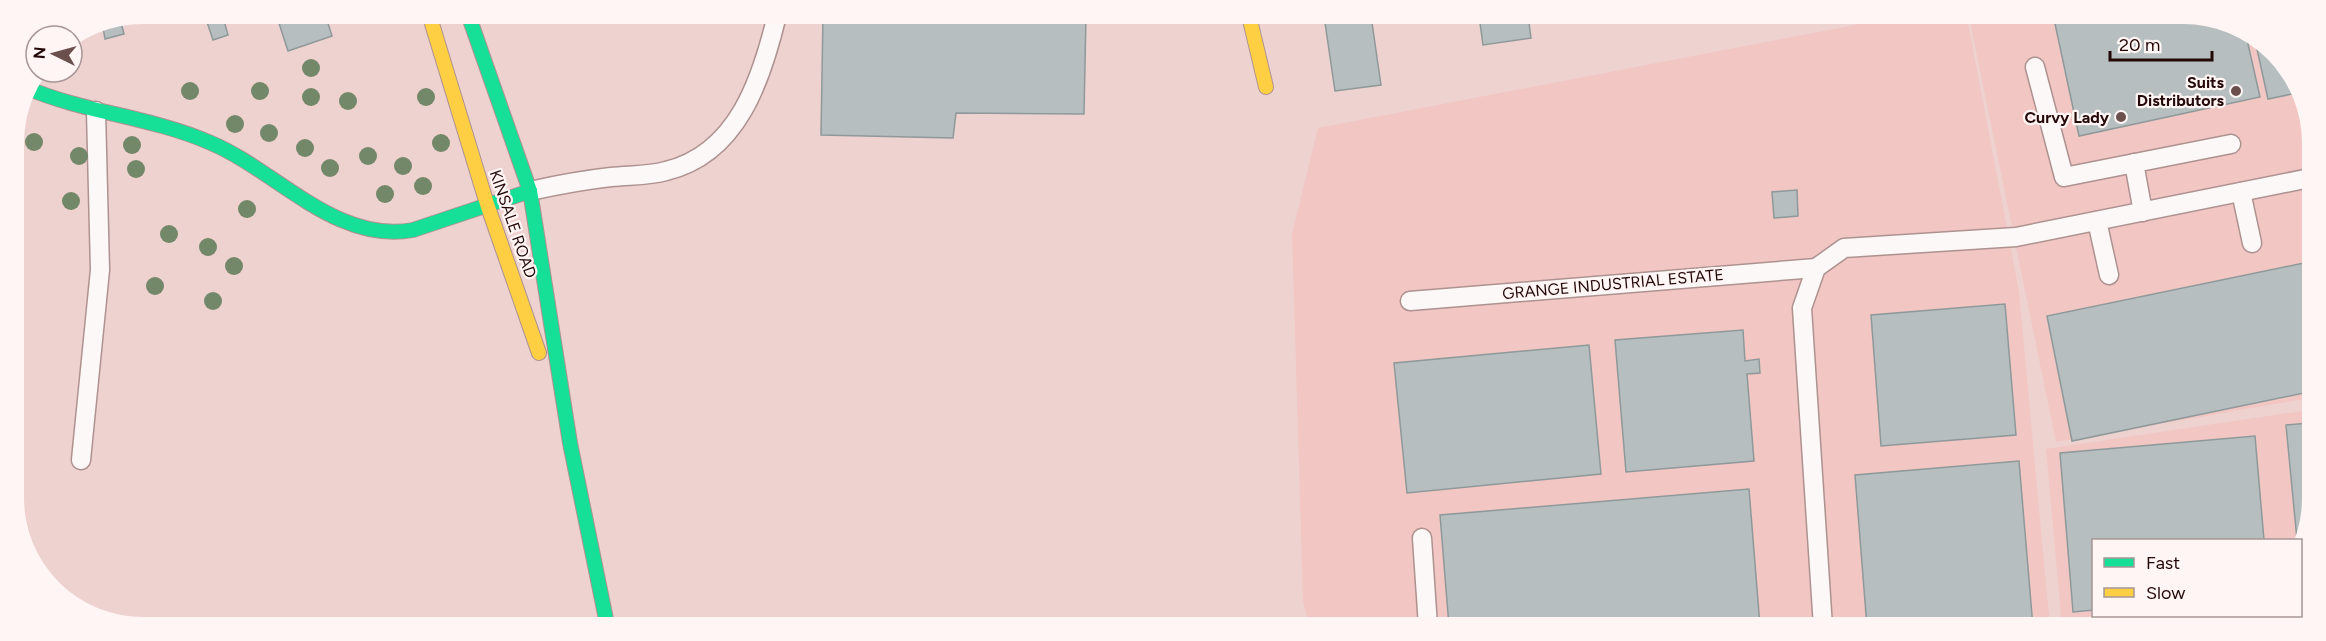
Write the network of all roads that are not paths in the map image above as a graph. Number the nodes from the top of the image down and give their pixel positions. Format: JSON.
{"nodes":[{"id":1,"x":432,"y":24,"type":"edge"},
{"id":2,"x":472,"y":24,"type":"edge"},
{"id":3,"x":775,"y":24,"type":"edge"},
{"id":4,"x":1251,"y":24,"type":"edge"},
{"id":5,"x":2034,"y":67,"type":"dead end"},
{"id":6,"x":1266,"y":87,"type":"dead end"},
{"id":7,"x":35,"y":92,"type":"edge"},
{"id":8,"x":96,"y":111,"type":"junction"},
{"id":9,"x":2231,"y":144,"type":"dead end"},
{"id":10,"x":2134,"y":163,"type":"junction"},
{"id":11,"x":2302,"y":180,"type":"edge"},
{"id":12,"x":530,"y":191,"type":"junction"},
{"id":13,"x":2241,"y":192,"type":"junction"},
{"id":14,"x":487,"y":204,"type":"junction"},
{"id":15,"x":2143,"y":212,"type":"junction"},
{"id":16,"x":2097,"y":221,"type":"junction"},
{"id":17,"x":2252,"y":243,"type":"dead end"},
{"id":18,"x":1816,"y":268,"type":"junction"},
{"id":19,"x":2109,"y":275,"type":"dead end"},
{"id":20,"x":1410,"y":301,"type":"dead end"},
{"id":21,"x":570,"y":443,"type":"junction"},
{"id":22,"x":81,"y":460,"type":"dead end"},
{"id":23,"x":1422,"y":538,"type":"dead end"},
{"id":24,"x":606,"y":617,"type":"edge"},
{"id":25,"x":1427,"y":617,"type":"edge"},
{"id":26,"x":1822,"y":617,"type":"edge"}],
"edges":[{"from":1,"to":14,"type":"main road","name":"KINSALE ROAD"},
{"from":2,"to":12,"type":"main road","name":"KINSALE ROAD"},
{"from":3,"to":12,"type":"lane"},
{"from":4,"to":6,"type":"main road"},
{"from":5,"to":10,"type":"lane"},
{"from":7,"to":8,"type":"main road"},
{"from":8,"to":14,"type":"main road"},
{"from":8,"to":22,"type":"lane"},
{"from":9,"to":10,"type":"lane"},
{"from":10,"to":15,"type":"lane"},
{"from":11,"to":13,"type":"lane"},
{"from":12,"to":14,"type":"main road"},
{"from":12,"to":21,"type":"main road","name":"KINSALE ROAD"},
{"from":13,"to":15,"type":"lane"},
{"from":13,"to":17,"type":"lane"},
{"from":14,"to":21,"type":"main road","name":"KINSALE ROAD"},
{"from":15,"to":16,"type":"lane"},
{"from":16,"to":18,"type":"lane"},
{"from":16,"to":19,"type":"lane"},
{"from":18,"to":20,"type":"lane","name":"GRANGE INDUSTRIAL ESTATE"},
{"from":18,"to":26,"type":"lane"},
{"from":21,"to":24,"type":"main road","name":"KINSALE ROAD"},
{"from":23,"to":25,"type":"lane"}]}
